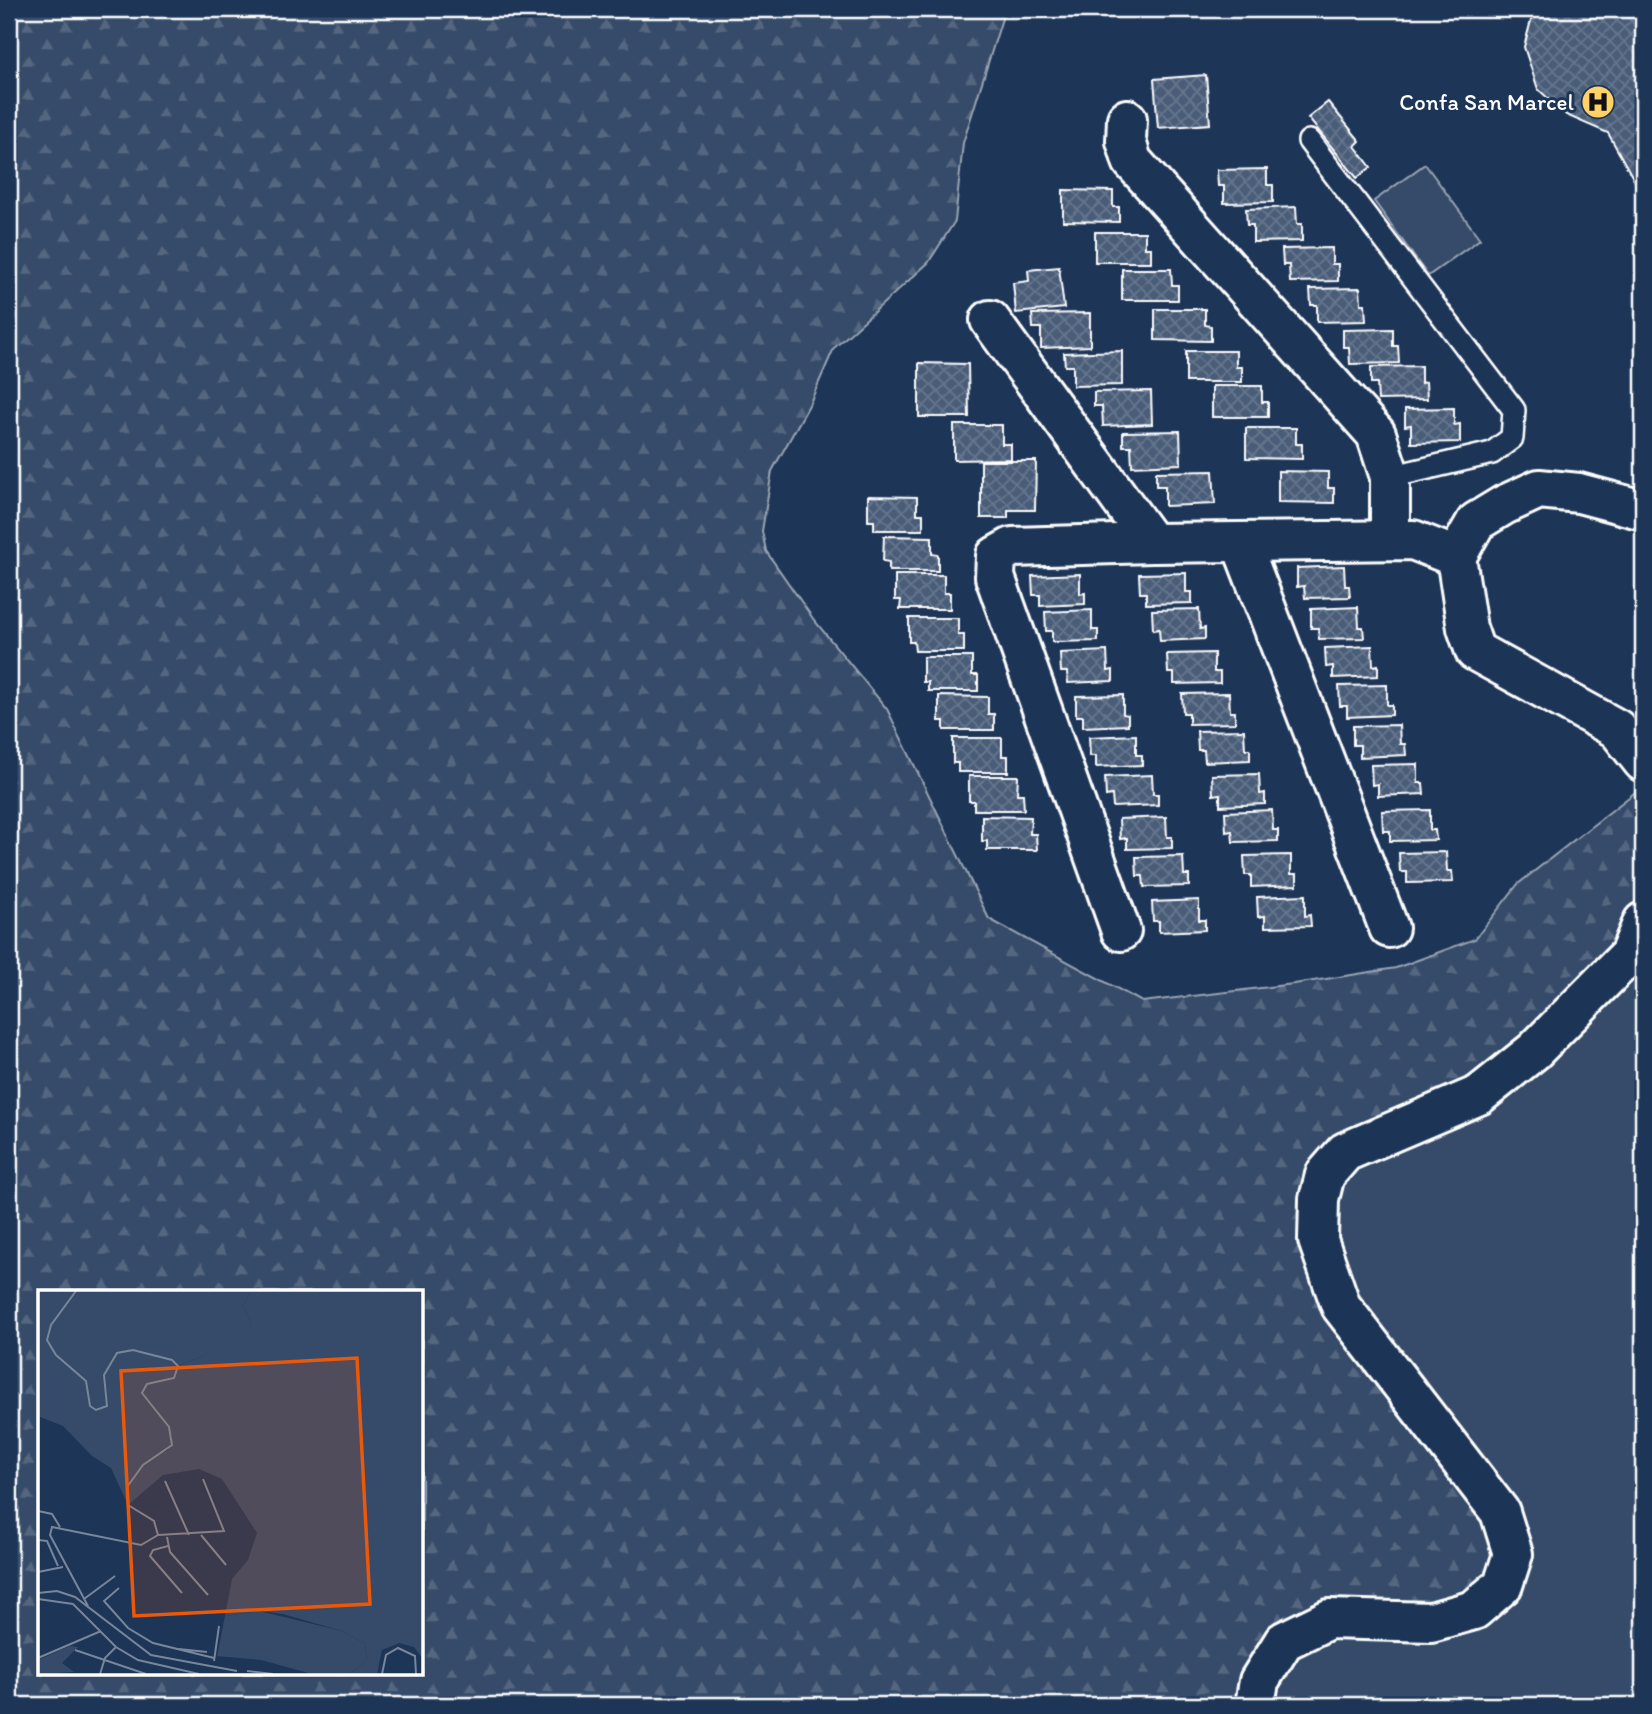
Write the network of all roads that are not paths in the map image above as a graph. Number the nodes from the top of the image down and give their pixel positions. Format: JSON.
{"nodes":[{"id":1,"x":1127,"y":119,"type":"dead end"},
{"id":2,"x":1309,"y":141,"type":"dead end"},
{"id":3,"x":990,"y":320,"type":"dead end"},
{"id":4,"x":1390,"y":477,"type":"junction"},
{"id":5,"x":1643,"y":510,"type":"edge"},
{"id":6,"x":1390,"y":540,"type":"junction"},
{"id":7,"x":1152,"y":543,"type":"junction"},
{"id":8,"x":1241,"y":543,"type":"junction"},
{"id":9,"x":1456,"y":557,"type":"junction"},
{"id":10,"x":1643,"y":762,"type":"edge"},
{"id":11,"x":1643,"y":922,"type":"edge"},
{"id":12,"x":1389,"y":928,"type":"dead end"},
{"id":13,"x":1121,"y":932,"type":"dead end"},
{"id":14,"x":1255,"y":1705,"type":"edge"}],
"edges":[{"from":1,"to":4,"type":"street"},
{"from":2,"to":4,"type":"lane"},
{"from":3,"to":7,"type":"street"},
{"from":4,"to":6,"type":"street"},
{"from":5,"to":9,"type":"street"},
{"from":6,"to":8,"type":"street"},
{"from":6,"to":9,"type":"street"},
{"from":7,"to":8,"type":"street"},
{"from":7,"to":13,"type":"street"},
{"from":8,"to":12,"type":"street"},
{"from":9,"to":10,"type":"street"},
{"from":11,"to":14,"type":"street"}]}
